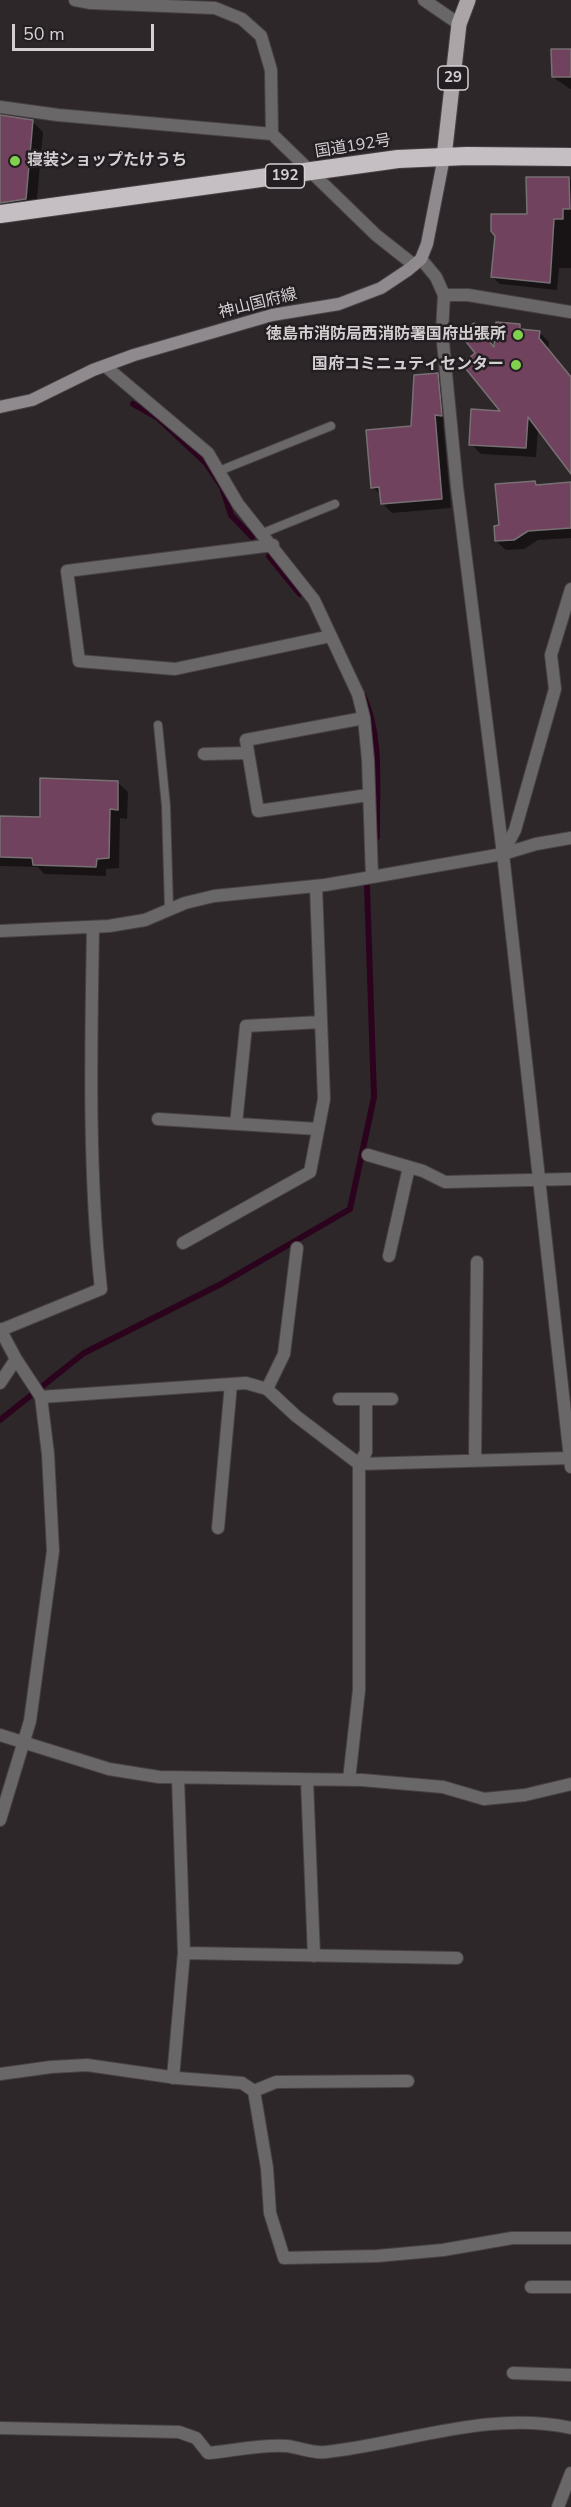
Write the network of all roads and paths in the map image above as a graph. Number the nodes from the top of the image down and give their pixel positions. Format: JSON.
{"nodes":[{"id":1,"x":75,"y":0,"type":"edge"},
{"id":2,"x":424,"y":0,"type":"edge"},
{"id":3,"x":468,"y":0,"type":"edge"},
{"id":4,"x":91,"y":1,"type":"edge"},
{"id":5,"x":459,"y":24,"type":"junction"},
{"id":6,"x":0,"y":107,"type":"edge"},
{"id":7,"x":272,"y":134,"type":"junction"},
{"id":8,"x":444,"y":157,"type":"junction"},
{"id":9,"x":571,"y":157,"type":"edge"},
{"id":10,"x":312,"y":173,"type":"junction"},
{"id":11,"x":0,"y":214,"type":"edge"},
{"id":12,"x":418,"y":262,"type":"junction"},
{"id":13,"x":444,"y":295,"type":"junction"},
{"id":14,"x":571,"y":312,"type":"edge"},
{"id":15,"x":105,"y":366,"type":"junction"},
{"id":16,"x":0,"y":407,"type":"edge"},
{"id":17,"x":331,"y":426,"type":"dead end"},
{"id":18,"x":219,"y":471,"type":"junction"},
{"id":19,"x":335,"y":504,"type":"dead end"},
{"id":20,"x":263,"y":532,"type":"junction"},
{"id":21,"x":273,"y":545,"type":"junction"},
{"id":22,"x":571,"y":589,"type":"edge"},
{"id":23,"x":331,"y":636,"type":"junction"},
{"id":24,"x":364,"y":718,"type":"junction"},
{"id":25,"x":158,"y":725,"type":"dead end"},
{"id":26,"x":248,"y":753,"type":"junction"},
{"id":27,"x":204,"y":754,"type":"dead end"},
{"id":28,"x":368,"y":795,"type":"junction"},
{"id":29,"x":571,"y":838,"type":"edge"},
{"id":30,"x":503,"y":854,"type":"junction"},
{"id":31,"x":372,"y":877,"type":"junction"},
{"id":32,"x":316,"y":886,"type":"junction"},
{"id":33,"x":169,"y":909,"type":"junction"},
{"id":34,"x":93,"y":927,"type":"junction"},
{"id":35,"x":0,"y":931,"type":"edge"},
{"id":36,"x":321,"y":1022,"type":"junction"},
{"id":37,"x":158,"y":1119,"type":"dead end"},
{"id":38,"x":236,"y":1124,"type":"junction"},
{"id":39,"x":318,"y":1129,"type":"junction"},
{"id":40,"x":368,"y":1155,"type":"dead end"},
{"id":41,"x":409,"y":1167,"type":"junction"},
{"id":42,"x":571,"y":1179,"type":"edge"},
{"id":43,"x":538,"y":1181,"type":"junction"},
{"id":44,"x":183,"y":1243,"type":"dead end"},
{"id":45,"x":297,"y":1248,"type":"dead end"},
{"id":46,"x":389,"y":1256,"type":"dead end"},
{"id":47,"x":477,"y":1262,"type":"dead end"},
{"id":48,"x":0,"y":1330,"type":"edge"},
{"id":49,"x":16,"y":1359,"type":"junction"},
{"id":50,"x":0,"y":1383,"type":"edge"},
{"id":51,"x":231,"y":1384,"type":"junction"},
{"id":52,"x":267,"y":1389,"type":"junction"},
{"id":53,"x":39,"y":1394,"type":"junction"},
{"id":54,"x":339,"y":1399,"type":"dead end"},
{"id":55,"x":366,"y":1399,"type":"junction"},
{"id":56,"x":392,"y":1399,"type":"dead end"},
{"id":57,"x":475,"y":1461,"type":"junction"},
{"id":58,"x":571,"y":1463,"type":"edge"},
{"id":59,"x":359,"y":1464,"type":"junction"},
{"id":60,"x":218,"y":1528,"type":"dead end"},
{"id":61,"x":0,"y":1735,"type":"edge"},
{"id":62,"x":23,"y":1742,"type":"junction"},
{"id":63,"x":178,"y":1778,"type":"junction"},
{"id":64,"x":307,"y":1780,"type":"junction"},
{"id":65,"x":349,"y":1780,"type":"junction"},
{"id":66,"x":570,"y":1788,"type":"edge"},
{"id":67,"x":0,"y":1820,"type":"edge"},
{"id":68,"x":184,"y":1953,"type":"junction"},
{"id":69,"x":314,"y":1956,"type":"junction"},
{"id":70,"x":457,"y":1959,"type":"dead end"},
{"id":71,"x":0,"y":2074,"type":"edge"},
{"id":72,"x":173,"y":2078,"type":"junction"},
{"id":73,"x":408,"y":2081,"type":"dead end"},
{"id":74,"x":254,"y":2091,"type":"junction"},
{"id":75,"x":571,"y":2238,"type":"edge"},
{"id":76,"x":531,"y":2287,"type":"dead end"},
{"id":77,"x":571,"y":2287,"type":"edge"},
{"id":78,"x":513,"y":2373,"type":"dead end"},
{"id":79,"x":571,"y":2374,"type":"edge"},
{"id":80,"x":0,"y":2428,"type":"edge"},
{"id":81,"x":571,"y":2428,"type":"edge"},
{"id":82,"x":571,"y":2473,"type":"edge"},
{"id":83,"x":564,"y":2501,"type":"edge"}],
"edges":[{"from":1,"to":4,"type":"street"},
{"from":2,"to":5,"type":"street"},
{"from":3,"to":5,"type":"main road","number":"29"},
{"from":4,"to":7,"type":"street"},
{"from":5,"to":8,"type":"main road","number":"29"},
{"from":6,"to":7,"type":"street"},
{"from":7,"to":10,"type":"street"},
{"from":8,"to":9,"type":"highway","name":"国道192号","number":"192"},
{"from":8,"to":10,"type":"highway","name":"国道192号","number":"192"},
{"from":8,"to":12,"type":"main road"},
{"from":10,"to":11,"type":"highway","name":"国道192号","number":"192"},
{"from":10,"to":12,"type":"street"},
{"from":12,"to":13,"type":"street"},
{"from":12,"to":15,"type":"main road","name":"神山国府線"},
{"from":13,"to":14,"type":"street"},
{"from":13,"to":30,"type":"street"},
{"from":15,"to":16,"type":"main road","name":"神山国府線"},
{"from":15,"to":18,"type":"street"},
{"from":17,"to":18,"type":"lane"},
{"from":18,"to":20,"type":"street"},
{"from":19,"to":20,"type":"lane"},
{"from":20,"to":21,"type":"street"},
{"from":21,"to":23,"type":"street"},
{"from":21,"to":23,"type":"street"},
{"from":22,"to":30,"type":"street"},
{"from":23,"to":24,"type":"street"},
{"from":24,"to":26,"type":"street"},
{"from":24,"to":28,"type":"street"},
{"from":25,"to":33,"type":"lane"},
{"from":26,"to":27,"type":"street"},
{"from":26,"to":28,"type":"street"},
{"from":28,"to":31,"type":"street"},
{"from":29,"to":30,"type":"street"},
{"from":30,"to":31,"type":"street"},
{"from":30,"to":43,"type":"street"},
{"from":31,"to":32,"type":"street"},
{"from":32,"to":33,"type":"street"},
{"from":32,"to":36,"type":"street"},
{"from":33,"to":34,"type":"street"},
{"from":34,"to":35,"type":"street"},
{"from":34,"to":48,"type":"street"},
{"from":36,"to":38,"type":"street"},
{"from":36,"to":39,"type":"street"},
{"from":37,"to":38,"type":"street"},
{"from":38,"to":39,"type":"street"},
{"from":39,"to":44,"type":"street"},
{"from":40,"to":41,"type":"street"},
{"from":41,"to":43,"type":"street"},
{"from":41,"to":46,"type":"street"},
{"from":42,"to":43,"type":"street"},
{"from":43,"to":58,"type":"street"},
{"from":45,"to":52,"type":"street"},
{"from":47,"to":57,"type":"street"},
{"from":48,"to":49,"type":"street"},
{"from":49,"to":50,"type":"street"},
{"from":49,"to":53,"type":"street"},
{"from":51,"to":52,"type":"street"},
{"from":51,"to":53,"type":"street"},
{"from":51,"to":60,"type":"street"},
{"from":52,"to":59,"type":"street"},
{"from":53,"to":62,"type":"street"},
{"from":54,"to":55,"type":"street"},
{"from":55,"to":56,"type":"street"},
{"from":55,"to":59,"type":"street"},
{"from":57,"to":58,"type":"street"},
{"from":57,"to":59,"type":"street"},
{"from":59,"to":65,"type":"street"},
{"from":61,"to":62,"type":"street"},
{"from":62,"to":63,"type":"street"},
{"from":62,"to":67,"type":"street"},
{"from":63,"to":64,"type":"street"},
{"from":63,"to":68,"type":"street"},
{"from":64,"to":65,"type":"street"},
{"from":64,"to":69,"type":"street"},
{"from":65,"to":66,"type":"street"},
{"from":68,"to":69,"type":"street"},
{"from":68,"to":72,"type":"street"},
{"from":69,"to":70,"type":"street"},
{"from":71,"to":72,"type":"street"},
{"from":72,"to":74,"type":"street"},
{"from":73,"to":74,"type":"street"},
{"from":74,"to":75,"type":"street"},
{"from":76,"to":77,"type":"street"},
{"from":78,"to":79,"type":"street"},
{"from":80,"to":81,"type":"street"},
{"from":82,"to":83,"type":"street"}]}
